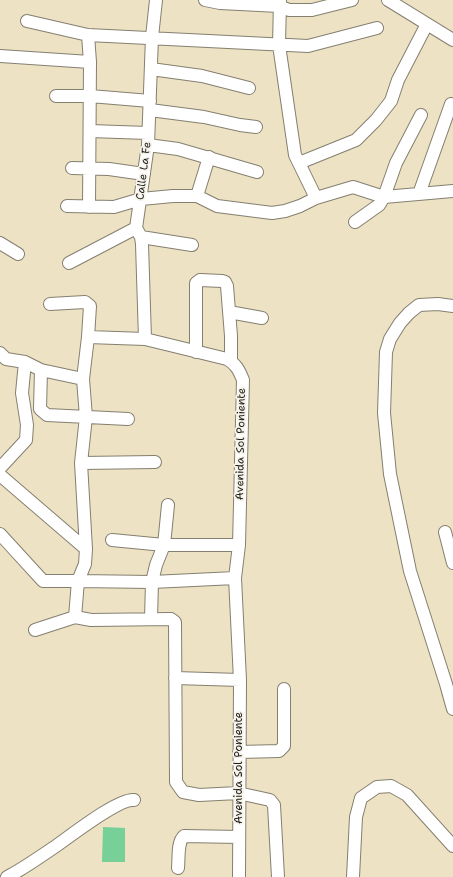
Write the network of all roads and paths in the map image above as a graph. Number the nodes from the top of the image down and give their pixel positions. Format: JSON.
{"nodes":[{"id":1,"x":156,"y":0,"type":"edge"},
{"id":2,"x":205,"y":0,"type":"edge"},
{"id":3,"x":352,"y":0,"type":"edge"},
{"id":4,"x":388,"y":0,"type":"edge"},
{"id":5,"x":280,"y":3,"type":"edge"},
{"id":6,"x":27,"y":21,"type":"dead end"},
{"id":7,"x":427,"y":24,"type":"junction"},
{"id":8,"x":377,"y":28,"type":"dead end"},
{"id":9,"x":88,"y":35,"type":"junction"},
{"id":10,"x":152,"y":38,"type":"junction"},
{"id":11,"x":453,"y":40,"type":"edge"},
{"id":12,"x":279,"y":45,"type":"junction"},
{"id":13,"x":0,"y":56,"type":"edge"},
{"id":14,"x":90,"y":62,"type":"junction"},
{"id":15,"x":151,"y":68,"type":"junction"},
{"id":16,"x":249,"y":88,"type":"dead end"},
{"id":17,"x":56,"y":96,"type":"dead end"},
{"id":18,"x":90,"y":96,"type":"junction"},
{"id":19,"x":450,"y":104,"type":"dead end"},
{"id":20,"x":150,"y":106,"type":"junction"},
{"id":21,"x":421,"y":115,"type":"dead end"},
{"id":22,"x":256,"y":127,"type":"dead end"},
{"id":23,"x":90,"y":131,"type":"junction"},
{"id":24,"x":148,"y":139,"type":"junction"},
{"id":25,"x":209,"y":157,"type":"junction"},
{"id":26,"x":299,"y":163,"type":"junction"},
{"id":27,"x":72,"y":168,"type":"dead end"},
{"id":28,"x":90,"y":168,"type":"junction"},
{"id":29,"x":257,"y":172,"type":"dead end"},
{"id":30,"x":144,"y":174,"type":"junction"},
{"id":31,"x":453,"y":191,"type":"edge"},
{"id":32,"x":419,"y":194,"type":"junction"},
{"id":33,"x":197,"y":196,"type":"junction"},
{"id":34,"x":384,"y":197,"type":"junction"},
{"id":35,"x":316,"y":198,"type":"junction"},
{"id":36,"x":140,"y":199,"type":"junction"},
{"id":37,"x":68,"y":206,"type":"dead end"},
{"id":38,"x":89,"y":207,"type":"junction"},
{"id":39,"x":355,"y":222,"type":"dead end"},
{"id":40,"x":139,"y":232,"type":"junction"},
{"id":41,"x":0,"y":243,"type":"edge"},
{"id":42,"x":192,"y":245,"type":"dead end"},
{"id":43,"x":18,"y":254,"type":"dead end"},
{"id":44,"x":69,"y":263,"type":"dead end"},
{"id":45,"x":50,"y":304,"type":"dead end"},
{"id":46,"x":453,"y":306,"type":"edge"},
{"id":47,"x":229,"y":312,"type":"junction"},
{"id":48,"x":262,"y":318,"type":"dead end"},
{"id":49,"x":88,"y":337,"type":"junction"},
{"id":50,"x":145,"y":339,"type":"junction"},
{"id":51,"x":196,"y":352,"type":"junction"},
{"id":52,"x":0,"y":353,"type":"edge"},
{"id":53,"x":231,"y":361,"type":"junction"},
{"id":54,"x":25,"y":362,"type":"junction"},
{"id":55,"x":41,"y":370,"type":"junction"},
{"id":56,"x":83,"y":379,"type":"junction"},
{"id":57,"x":86,"y":417,"type":"junction"},
{"id":58,"x":128,"y":419,"type":"dead end"},
{"id":59,"x":155,"y":462,"type":"dead end"},
{"id":60,"x":81,"y":463,"type":"junction"},
{"id":61,"x":0,"y":468,"type":"edge"},
{"id":62,"x":0,"y":475,"type":"edge"},
{"id":63,"x":168,"y":504,"type":"dead end"},
{"id":64,"x":445,"y":532,"type":"dead end"},
{"id":65,"x":0,"y":534,"type":"edge"},
{"id":66,"x":112,"y":540,"type":"dead end"},
{"id":67,"x":164,"y":545,"type":"junction"},
{"id":68,"x":239,"y":545,"type":"junction"},
{"id":69,"x":86,"y":549,"type":"junction"},
{"id":70,"x":453,"y":563,"type":"edge"},
{"id":71,"x":235,"y":578,"type":"junction"},
{"id":72,"x":78,"y":581,"type":"junction"},
{"id":73,"x":152,"y":582,"type":"junction"},
{"id":74,"x":75,"y":617,"type":"junction"},
{"id":75,"x":151,"y":619,"type":"junction"},
{"id":76,"x":35,"y":630,"type":"dead end"},
{"id":77,"x":175,"y":678,"type":"junction"},
{"id":78,"x":240,"y":680,"type":"junction"},
{"id":79,"x":284,"y":689,"type":"dead end"},
{"id":80,"x":453,"y":709,"type":"edge"},
{"id":81,"x":239,"y":752,"type":"junction"},
{"id":82,"x":238,"y":793,"type":"junction"},
{"id":83,"x":134,"y":800,"type":"dead end"},
{"id":84,"x":239,"y":837,"type":"junction"},
{"id":85,"x":453,"y":846,"type":"edge"},
{"id":86,"x":178,"y":868,"type":"dead end"},
{"id":87,"x":6,"y":877,"type":"edge"},
{"id":88,"x":239,"y":877,"type":"edge"},
{"id":89,"x":278,"y":877,"type":"edge"},
{"id":90,"x":352,"y":877,"type":"edge"}],
"edges":[{"from":1,"to":10,"type":"street","name":"Calle La Fe"},
{"from":2,"to":5,"type":"street"},
{"from":3,"to":5,"type":"street"},
{"from":4,"to":7,"type":"street"},
{"from":5,"to":12,"type":"street"},
{"from":6,"to":9,"type":"street"},
{"from":7,"to":11,"type":"street"},
{"from":7,"to":26,"type":"street"},
{"from":8,"to":12,"type":"street"},
{"from":9,"to":10,"type":"street"},
{"from":9,"to":14,"type":"street"},
{"from":10,"to":12,"type":"street"},
{"from":10,"to":15,"type":"street","name":"Calle La Fe"},
{"from":12,"to":26,"type":"street"},
{"from":13,"to":14,"type":"street"},
{"from":14,"to":18,"type":"street"},
{"from":15,"to":16,"type":"street"},
{"from":15,"to":20,"type":"street","name":"Calle La Fe"},
{"from":17,"to":18,"type":"street"},
{"from":18,"to":20,"type":"street"},
{"from":18,"to":23,"type":"street"},
{"from":19,"to":32,"type":"street"},
{"from":20,"to":22,"type":"street"},
{"from":20,"to":24,"type":"street","name":"Calle La Fe"},
{"from":21,"to":34,"type":"street"},
{"from":23,"to":24,"type":"street"},
{"from":23,"to":28,"type":"street"},
{"from":24,"to":25,"type":"street"},
{"from":24,"to":30,"type":"street","name":"Calle La Fe"},
{"from":25,"to":29,"type":"street"},
{"from":25,"to":33,"type":"street"},
{"from":26,"to":35,"type":"street"},
{"from":27,"to":28,"type":"street"},
{"from":28,"to":30,"type":"street"},
{"from":28,"to":38,"type":"street"},
{"from":30,"to":36,"type":"street","name":"Calle La Fe"},
{"from":31,"to":32,"type":"street"},
{"from":32,"to":34,"type":"street"},
{"from":33,"to":35,"type":"street"},
{"from":33,"to":36,"type":"street"},
{"from":34,"to":35,"type":"street"},
{"from":34,"to":39,"type":"street"},
{"from":36,"to":38,"type":"street"},
{"from":36,"to":40,"type":"street","name":"Calle La Fe"},
{"from":37,"to":38,"type":"street"},
{"from":40,"to":42,"type":"street"},
{"from":40,"to":44,"type":"street"},
{"from":40,"to":50,"type":"street","name":"Calle La Fe"},
{"from":41,"to":43,"type":"street"},
{"from":45,"to":49,"type":"street"},
{"from":46,"to":80,"type":"street"},
{"from":47,"to":48,"type":"street"},
{"from":47,"to":51,"type":"street"},
{"from":47,"to":53,"type":"street"},
{"from":49,"to":50,"type":"street"},
{"from":49,"to":56,"type":"street"},
{"from":50,"to":51,"type":"street"},
{"from":51,"to":53,"type":"street"},
{"from":52,"to":54,"type":"street"},
{"from":53,"to":68,"type":"street","name":"Avenida Sol Poniente"},
{"from":54,"to":55,"type":"street"},
{"from":54,"to":61,"type":"street"},
{"from":55,"to":56,"type":"street"},
{"from":55,"to":57,"type":"street"},
{"from":56,"to":57,"type":"street"},
{"from":57,"to":58,"type":"street"},
{"from":57,"to":60,"type":"street"},
{"from":59,"to":60,"type":"street"},
{"from":60,"to":69,"type":"street"},
{"from":62,"to":69,"type":"street"},
{"from":63,"to":67,"type":"street"},
{"from":64,"to":70,"type":"street"},
{"from":65,"to":72,"type":"street"},
{"from":66,"to":67,"type":"street"},
{"from":67,"to":68,"type":"street"},
{"from":67,"to":73,"type":"street"},
{"from":68,"to":71,"type":"street","name":"Avenida Sol Poniente"},
{"from":69,"to":72,"type":"street"},
{"from":71,"to":73,"type":"street"},
{"from":71,"to":78,"type":"street","name":"Avenida Sol Poniente"},
{"from":72,"to":73,"type":"street"},
{"from":72,"to":74,"type":"street"},
{"from":73,"to":75,"type":"street"},
{"from":74,"to":75,"type":"street"},
{"from":74,"to":76,"type":"street"},
{"from":75,"to":77,"type":"street"},
{"from":77,"to":78,"type":"street"},
{"from":77,"to":82,"type":"street"},
{"from":78,"to":81,"type":"street","name":"Avenida Sol Poniente"},
{"from":79,"to":81,"type":"street"},
{"from":81,"to":82,"type":"street","name":"Avenida Sol Poniente"},
{"from":82,"to":84,"type":"street","name":"Avenida Sol Poniente"},
{"from":82,"to":89,"type":"street"},
{"from":83,"to":87,"type":"street"},
{"from":84,"to":86,"type":"street"},
{"from":84,"to":88,"type":"street","name":"Avenida Sol Poniente"},
{"from":85,"to":90,"type":"street"}]}
